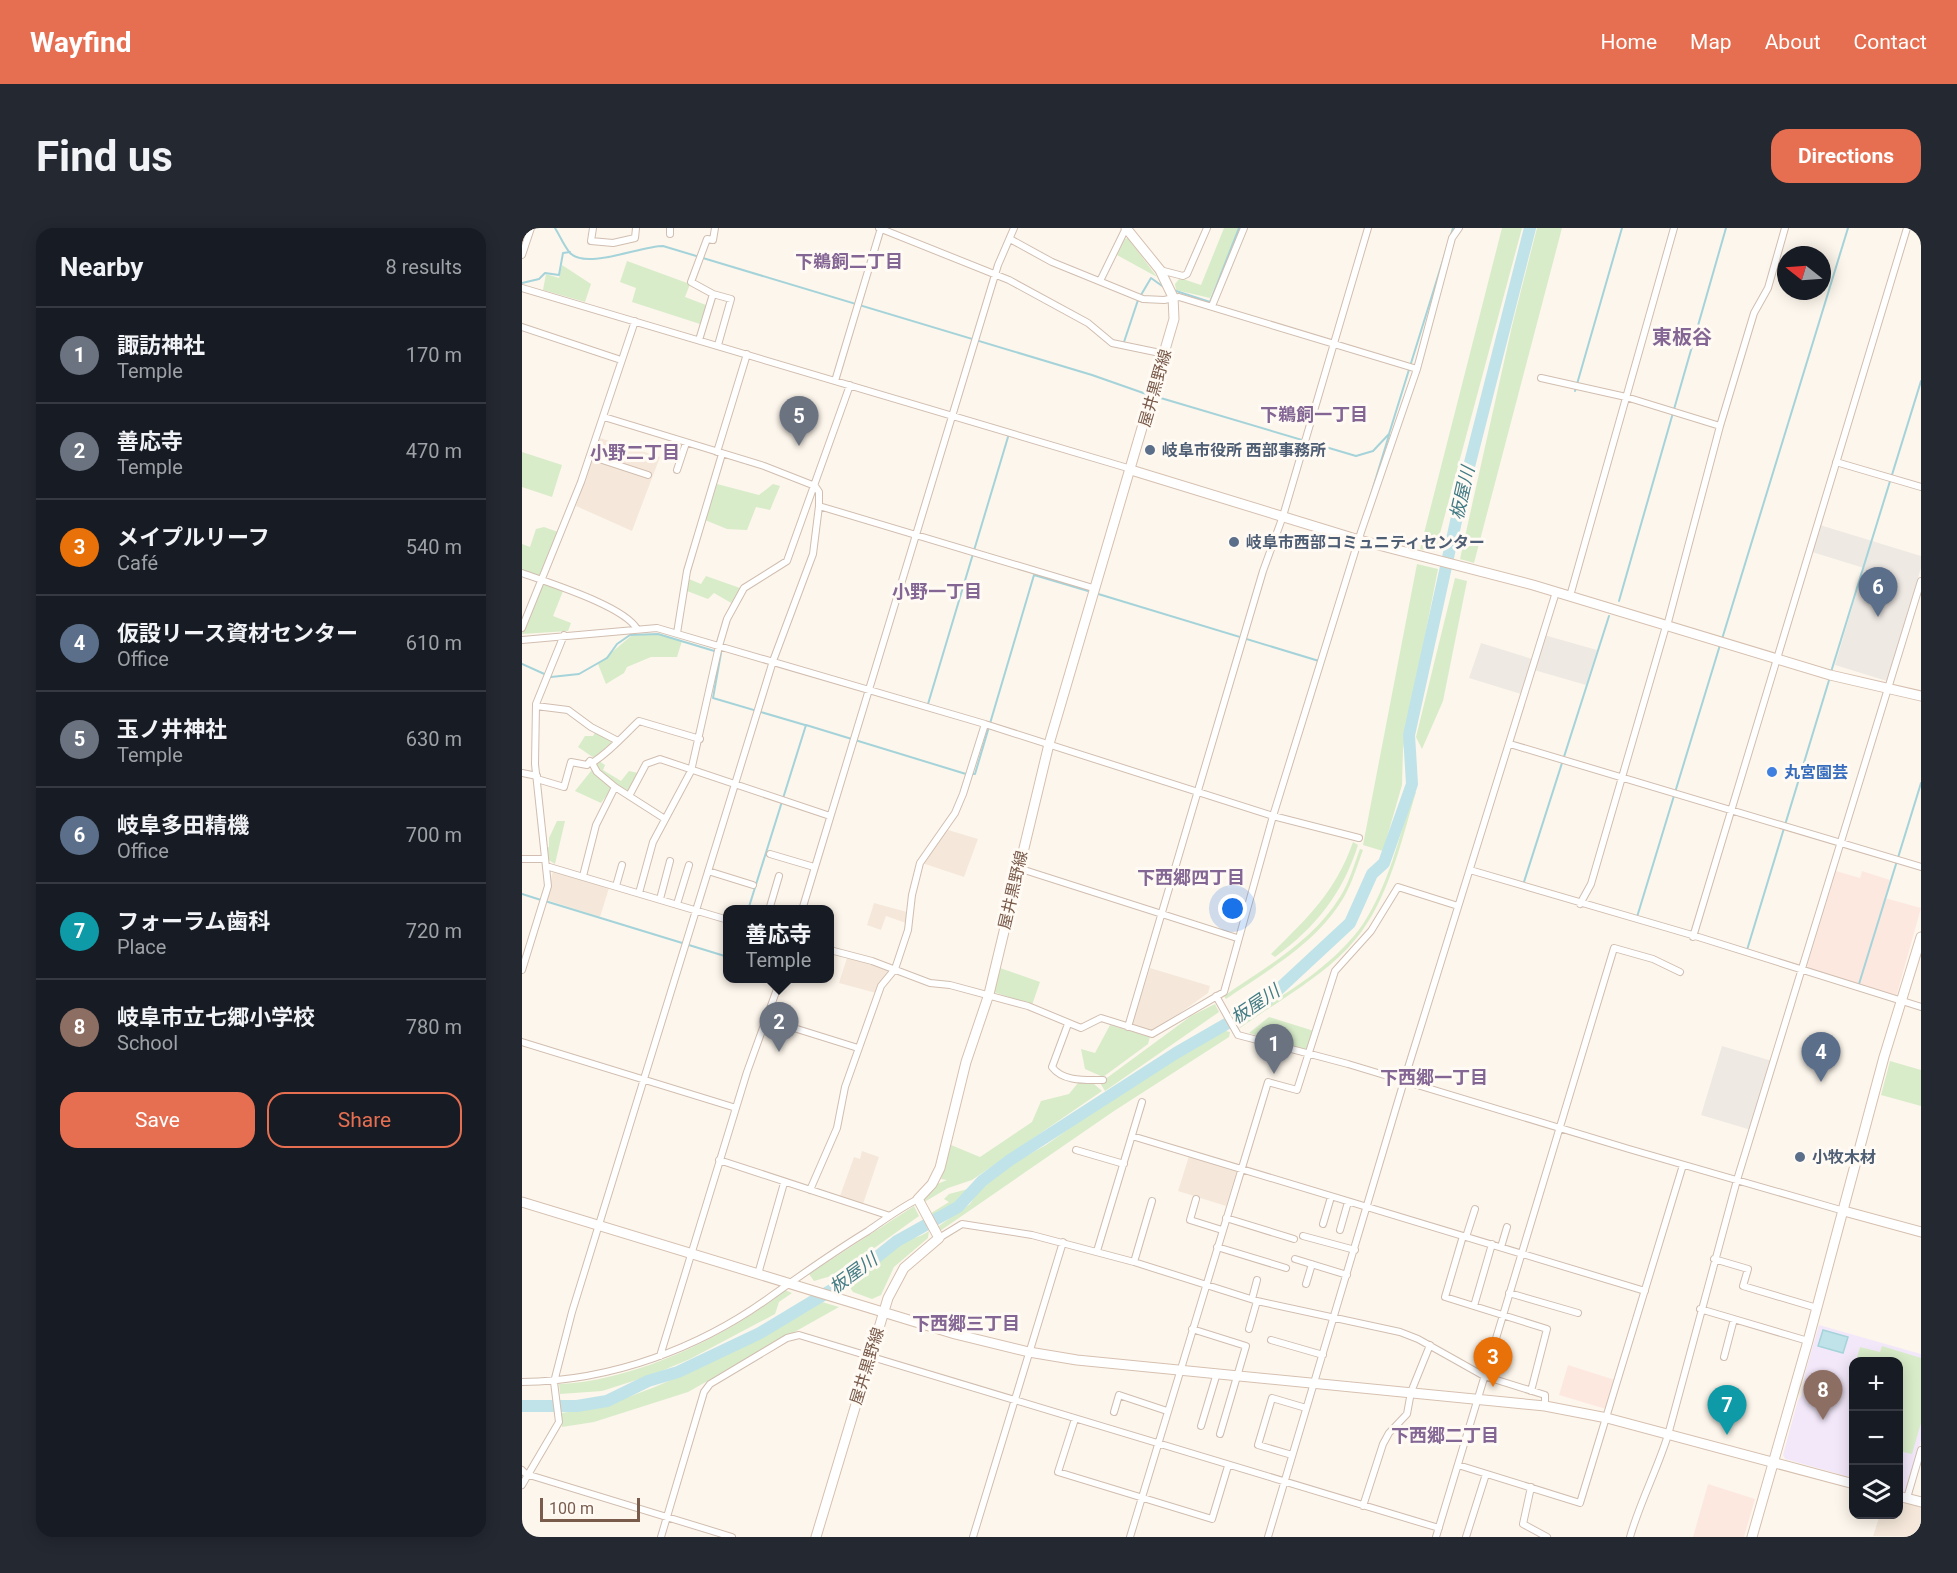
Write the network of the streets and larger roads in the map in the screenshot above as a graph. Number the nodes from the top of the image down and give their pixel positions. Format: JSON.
{"nodes":[{"id":1,"x":531,"y":228,"type":"edge"},
{"id":2,"x":593,"y":228,"type":"edge"},
{"id":3,"x":636,"y":228,"type":"edge"},
{"id":4,"x":715,"y":228,"type":"edge"},
{"id":5,"x":880,"y":228,"type":"edge"},
{"id":6,"x":1014,"y":228,"type":"edge"},
{"id":7,"x":1207,"y":228,"type":"edge"},
{"id":8,"x":1244,"y":228,"type":"edge"},
{"id":9,"x":1368,"y":228,"type":"edge"},
{"id":10,"x":1459,"y":228,"type":"edge"},
{"id":11,"x":1674,"y":228,"type":"edge"},
{"id":12,"x":1785,"y":228,"type":"edge"},
{"id":13,"x":1907,"y":228,"type":"edge"},
{"id":14,"x":1125,"y":229,"type":"edge"},
{"id":15,"x":1010,"y":239,"type":"junction"},
{"id":16,"x":522,"y":255,"type":"edge"},
{"id":17,"x":1160,"y":270,"type":"junction"},
{"id":18,"x":996,"y":274,"type":"junction"},
{"id":19,"x":1100,"y":281,"type":"junction"},
{"id":20,"x":522,"y":288,"type":"edge"},
{"id":21,"x":713,"y":294,"type":"junction"},
{"id":22,"x":1173,"y":297,"type":"junction"},
{"id":23,"x":1212,"y":306,"type":"junction"},
{"id":24,"x":635,"y":321,"type":"junction"},
{"id":25,"x":522,"y":327,"type":"edge"},
{"id":26,"x":699,"y":340,"type":"junction"},
{"id":27,"x":1335,"y":344,"type":"junction"},
{"id":28,"x":718,"y":345,"type":"junction"},
{"id":29,"x":747,"y":354,"type":"junction"},
{"id":30,"x":1165,"y":354,"type":"junction"},
{"id":31,"x":621,"y":360,"type":"junction"},
{"id":32,"x":1416,"y":369,"type":"junction"},
{"id":33,"x":1541,"y":378,"type":"dead end"},
{"id":34,"x":835,"y":381,"type":"junction"},
{"id":35,"x":850,"y":385,"type":"junction"},
{"id":36,"x":1626,"y":397,"type":"junction"},
{"id":37,"x":953,"y":415,"type":"junction"},
{"id":38,"x":604,"y":417,"type":"junction"},
{"id":39,"x":1720,"y":426,"type":"junction"},
{"id":40,"x":686,"y":442,"type":"junction"},
{"id":41,"x":719,"y":453,"type":"junction"},
{"id":42,"x":590,"y":456,"type":"junction"},
{"id":43,"x":1836,"y":462,"type":"junction"},
{"id":44,"x":677,"y":470,"type":"dead end"},
{"id":45,"x":1131,"y":470,"type":"junction"},
{"id":46,"x":648,"y":475,"type":"dead end"},
{"id":47,"x":815,"y":486,"type":"junction"},
{"id":48,"x":1921,"y":488,"type":"edge"},
{"id":49,"x":819,"y":506,"type":"junction"},
{"id":50,"x":1283,"y":516,"type":"junction"},
{"id":51,"x":916,"y":534,"type":"junction"},
{"id":52,"x":1359,"y":540,"type":"junction"},
{"id":53,"x":522,"y":573,"type":"edge"},
{"id":54,"x":542,"y":580,"type":"junction"},
{"id":55,"x":1921,"y":581,"type":"edge"},
{"id":56,"x":1094,"y":588,"type":"junction"},
{"id":57,"x":1556,"y":592,"type":"junction"},
{"id":58,"x":1570,"y":596,"type":"junction"},
{"id":59,"x":1666,"y":626,"type":"junction"},
{"id":60,"x":522,"y":628,"type":"edge"},
{"id":61,"x":637,"y":629,"type":"junction"},
{"id":62,"x":677,"y":633,"type":"junction"},
{"id":63,"x":564,"y":635,"type":"junction"},
{"id":64,"x":522,"y":640,"type":"edge"},
{"id":65,"x":718,"y":646,"type":"junction"},
{"id":66,"x":1777,"y":658,"type":"junction"},
{"id":67,"x":773,"y":661,"type":"junction"},
{"id":68,"x":1889,"y":688,"type":"junction"},
{"id":69,"x":870,"y":691,"type":"junction"},
{"id":70,"x":1921,"y":696,"type":"edge"},
{"id":71,"x":536,"y":706,"type":"junction"},
{"id":72,"x":985,"y":724,"type":"junction"},
{"id":73,"x":700,"y":739,"type":"junction"},
{"id":74,"x":618,"y":741,"type":"junction"},
{"id":75,"x":1049,"y":744,"type":"junction"},
{"id":76,"x":1510,"y":744,"type":"junction"},
{"id":77,"x":592,"y":763,"type":"junction"},
{"id":78,"x":691,"y":771,"type":"junction"},
{"id":79,"x":522,"y":773,"type":"edge"},
{"id":80,"x":1620,"y":776,"type":"junction"},
{"id":81,"x":537,"y":778,"type":"junction"},
{"id":82,"x":734,"y":785,"type":"junction"},
{"id":83,"x":615,"y":788,"type":"junction"},
{"id":84,"x":1200,"y":791,"type":"junction"},
{"id":85,"x":629,"y":796,"type":"junction"},
{"id":86,"x":1730,"y":809,"type":"junction"},
{"id":87,"x":830,"y":816,"type":"junction"},
{"id":88,"x":1273,"y":816,"type":"junction"},
{"id":89,"x":665,"y":819,"type":"junction"},
{"id":90,"x":1359,"y":838,"type":"dead end"},
{"id":91,"x":1841,"y":844,"type":"junction"},
{"id":92,"x":770,"y":854,"type":"dead end"},
{"id":93,"x":522,"y":859,"type":"edge"},
{"id":94,"x":670,"y":861,"type":"dead end"},
{"id":95,"x":545,"y":862,"type":"junction"},
{"id":96,"x":622,"y":865,"type":"dead end"},
{"id":97,"x":689,"y":865,"type":"dead end"},
{"id":98,"x":814,"y":867,"type":"junction"},
{"id":99,"x":1921,"y":867,"type":"edge"},
{"id":100,"x":1018,"y":868,"type":"junction"},
{"id":101,"x":1470,"y":870,"type":"junction"},
{"id":102,"x":708,"y":871,"type":"junction"},
{"id":103,"x":583,"y":876,"type":"junction"},
{"id":104,"x":779,"y":876,"type":"dead end"},
{"id":105,"x":753,"y":885,"type":"dead end"},
{"id":106,"x":616,"y":886,"type":"junction"},
{"id":107,"x":639,"y":893,"type":"junction"},
{"id":108,"x":660,"y":899,"type":"junction"},
{"id":109,"x":677,"y":904,"type":"junction"},
{"id":110,"x":1580,"y":904,"type":"junction"},
{"id":111,"x":770,"y":905,"type":"edge"},
{"id":112,"x":803,"y":905,"type":"edge"},
{"id":113,"x":1458,"y":906,"type":"junction"},
{"id":114,"x":696,"y":910,"type":"junction"},
{"id":115,"x":1161,"y":914,"type":"junction"},
{"id":116,"x":723,"y":918,"type":"edge"},
{"id":117,"x":1693,"y":937,"type":"junction"},
{"id":118,"x":1921,"y":937,"type":"edge"},
{"id":119,"x":1237,"y":938,"type":"junction"},
{"id":120,"x":834,"y":951,"type":"edge"},
{"id":121,"x":895,"y":969,"type":"junction"},
{"id":122,"x":522,"y":970,"type":"edge"},
{"id":123,"x":1802,"y":971,"type":"junction"},
{"id":124,"x":1680,"y":972,"type":"dead end"},
{"id":125,"x":780,"y":983,"type":"edge"},
{"id":126,"x":989,"y":994,"type":"junction"},
{"id":127,"x":1218,"y":998,"type":"junction"},
{"id":128,"x":1901,"y":1001,"type":"junction"},
{"id":129,"x":1921,"y":1007,"type":"edge"},
{"id":130,"x":765,"y":1019,"type":"junction"},
{"id":131,"x":1068,"y":1024,"type":"junction"},
{"id":132,"x":1128,"y":1027,"type":"junction"},
{"id":133,"x":522,"y":1042,"type":"edge"},
{"id":134,"x":858,"y":1048,"type":"junction"},
{"id":135,"x":1310,"y":1053,"type":"junction"},
{"id":136,"x":644,"y":1080,"type":"junction"},
{"id":137,"x":1103,"y":1080,"type":"dead end"},
{"id":138,"x":1405,"y":1080,"type":"junction"},
{"id":139,"x":1142,"y":1102,"type":"dead end"},
{"id":140,"x":736,"y":1108,"type":"junction"},
{"id":141,"x":1560,"y":1128,"type":"junction"},
{"id":142,"x":1132,"y":1136,"type":"junction"},
{"id":143,"x":1076,"y":1150,"type":"dead end"},
{"id":144,"x":719,"y":1160,"type":"junction"},
{"id":145,"x":1124,"y":1164,"type":"junction"},
{"id":146,"x":1683,"y":1166,"type":"junction"},
{"id":147,"x":1240,"y":1168,"type":"junction"},
{"id":148,"x":1737,"y":1180,"type":"junction"},
{"id":149,"x":784,"y":1183,"type":"junction"},
{"id":150,"x":810,"y":1190,"type":"junction"},
{"id":151,"x":1331,"y":1197,"type":"junction"},
{"id":152,"x":1196,"y":1199,"type":"dead end"},
{"id":153,"x":918,"y":1201,"type":"junction"},
{"id":154,"x":1152,"y":1201,"type":"dead end"},
{"id":155,"x":522,"y":1202,"type":"edge"},
{"id":156,"x":1348,"y":1202,"type":"junction"},
{"id":157,"x":1367,"y":1208,"type":"junction"},
{"id":158,"x":1475,"y":1209,"type":"dead end"},
{"id":159,"x":1844,"y":1211,"type":"junction"},
{"id":160,"x":890,"y":1216,"type":"junction"},
{"id":161,"x":1226,"y":1218,"type":"junction"},
{"id":162,"x":1323,"y":1224,"type":"dead end"},
{"id":163,"x":600,"y":1226,"type":"junction"},
{"id":164,"x":1507,"y":1227,"type":"dead end"},
{"id":165,"x":1222,"y":1230,"type":"junction"},
{"id":166,"x":1340,"y":1230,"type":"dead end"},
{"id":167,"x":1921,"y":1232,"type":"edge"},
{"id":168,"x":938,"y":1236,"type":"junction"},
{"id":169,"x":1302,"y":1236,"type":"dead end"},
{"id":170,"x":1465,"y":1237,"type":"junction"},
{"id":171,"x":1294,"y":1239,"type":"dead end"},
{"id":172,"x":1063,"y":1242,"type":"junction"},
{"id":173,"x":1492,"y":1245,"type":"junction"},
{"id":174,"x":1217,"y":1247,"type":"junction"},
{"id":175,"x":1501,"y":1247,"type":"junction"},
{"id":176,"x":1355,"y":1250,"type":"junction"},
{"id":177,"x":1097,"y":1251,"type":"junction"},
{"id":178,"x":691,"y":1253,"type":"junction"},
{"id":179,"x":1521,"y":1253,"type":"junction"},
{"id":180,"x":1295,"y":1259,"type":"dead end"},
{"id":181,"x":1714,"y":1259,"type":"junction"},
{"id":182,"x":1134,"y":1262,"type":"junction"},
{"id":183,"x":1312,"y":1264,"type":"junction"},
{"id":184,"x":1286,"y":1268,"type":"dead end"},
{"id":185,"x":758,"y":1274,"type":"junction"},
{"id":186,"x":1347,"y":1275,"type":"junction"},
{"id":187,"x":1257,"y":1280,"type":"dead end"},
{"id":188,"x":791,"y":1283,"type":"junction"},
{"id":189,"x":1205,"y":1284,"type":"junction"},
{"id":190,"x":1306,"y":1284,"type":"dead end"},
{"id":191,"x":1645,"y":1291,"type":"junction"},
{"id":192,"x":1509,"y":1293,"type":"junction"},
{"id":193,"x":1254,"y":1300,"type":"junction"},
{"id":194,"x":1474,"y":1306,"type":"junction"},
{"id":195,"x":1817,"y":1308,"type":"junction"},
{"id":196,"x":1700,"y":1309,"type":"junction"},
{"id":197,"x":883,"y":1312,"type":"junction"},
{"id":198,"x":1578,"y":1313,"type":"dead end"},
{"id":199,"x":1503,"y":1315,"type":"junction"},
{"id":200,"x":1332,"y":1318,"type":"junction"},
{"id":201,"x":1734,"y":1319,"type":"junction"},
{"id":202,"x":1192,"y":1329,"type":"junction"},
{"id":203,"x":1249,"y":1329,"type":"dead end"},
{"id":204,"x":1271,"y":1340,"type":"dead end"},
{"id":205,"x":1808,"y":1341,"type":"junction"},
{"id":206,"x":1430,"y":1346,"type":"junction"},
{"id":207,"x":1029,"y":1352,"type":"junction"},
{"id":208,"x":1323,"y":1355,"type":"junction"},
{"id":209,"x":660,"y":1356,"type":"junction"},
{"id":210,"x":868,"y":1357,"type":"junction"},
{"id":211,"x":1724,"y":1357,"type":"dead end"},
{"id":212,"x":1180,"y":1370,"type":"junction"},
{"id":213,"x":1217,"y":1373,"type":"junction"},
{"id":214,"x":1238,"y":1375,"type":"junction"},
{"id":215,"x":1484,"y":1376,"type":"junction"},
{"id":216,"x":522,"y":1382,"type":"edge"},
{"id":217,"x":555,"y":1383,"type":"junction"},
{"id":218,"x":1314,"y":1383,"type":"junction"},
{"id":219,"x":1531,"y":1391,"type":"junction"},
{"id":220,"x":1411,"y":1392,"type":"junction"},
{"id":221,"x":1478,"y":1399,"type":"junction"},
{"id":222,"x":1015,"y":1402,"type":"junction"},
{"id":223,"x":1545,"y":1406,"type":"junction"},
{"id":224,"x":1306,"y":1408,"type":"junction"},
{"id":225,"x":1167,"y":1411,"type":"junction"},
{"id":226,"x":1114,"y":1412,"type":"dead end"},
{"id":227,"x":1607,"y":1418,"type":"junction"},
{"id":228,"x":1075,"y":1419,"type":"junction"},
{"id":229,"x":1201,"y":1426,"type":"dead end"},
{"id":230,"x":1220,"y":1434,"type":"dead end"},
{"id":231,"x":1668,"y":1435,"type":"junction"},
{"id":232,"x":1157,"y":1444,"type":"junction"},
{"id":233,"x":1921,"y":1450,"type":"edge"},
{"id":234,"x":1292,"y":1455,"type":"junction"},
{"id":235,"x":1772,"y":1462,"type":"junction"},
{"id":236,"x":1458,"y":1465,"type":"junction"},
{"id":237,"x":1228,"y":1466,"type":"junction"},
{"id":238,"x":524,"y":1472,"type":"edge"},
{"id":239,"x":1486,"y":1474,"type":"junction"},
{"id":240,"x":1285,"y":1483,"type":"junction"},
{"id":241,"x":1849,"y":1483,"type":"edge"},
{"id":242,"x":522,"y":1485,"type":"edge"},
{"id":243,"x":1531,"y":1487,"type":"junction"},
{"id":244,"x":1903,"y":1497,"type":"edge"},
{"id":245,"x":1142,"y":1499,"type":"junction"},
{"id":246,"x":1921,"y":1502,"type":"edge"},
{"id":247,"x":1363,"y":1506,"type":"junction"},
{"id":248,"x":667,"y":1518,"type":"junction"},
{"id":249,"x":1439,"y":1528,"type":"junction"},
{"id":250,"x":661,"y":1537,"type":"edge"},
{"id":251,"x":732,"y":1537,"type":"edge"},
{"id":252,"x":816,"y":1537,"type":"edge"},
{"id":253,"x":973,"y":1537,"type":"edge"},
{"id":254,"x":1130,"y":1537,"type":"edge"},
{"id":255,"x":1268,"y":1537,"type":"edge"},
{"id":256,"x":1436,"y":1537,"type":"edge"},
{"id":257,"x":1466,"y":1537,"type":"edge"},
{"id":258,"x":1547,"y":1537,"type":"edge"},
{"id":259,"x":1630,"y":1537,"type":"edge"},
{"id":260,"x":1752,"y":1537,"type":"edge"}],
"edges":[{"from":1,"to":16,"type":"street"},
{"from":2,"to":3,"type":"street"},
{"from":4,"to":21,"type":"street"},
{"from":5,"to":18,"type":"street"},
{"from":5,"to":34,"type":"street"},
{"from":6,"to":15,"type":"street"},
{"from":7,"to":17,"type":"street"},
{"from":8,"to":23,"type":"street"},
{"from":9,"to":27,"type":"street"},
{"from":10,"to":32,"type":"street"},
{"from":11,"to":36,"type":"street"},
{"from":12,"to":39,"type":"street"},
{"from":13,"to":43,"type":"street"},
{"from":14,"to":17,"type":"street","name":"屋井黒野線"},
{"from":14,"to":19,"type":"street"},
{"from":15,"to":18,"type":"street"},
{"from":15,"to":19,"type":"street"},
{"from":17,"to":22,"type":"street","name":"屋井黒野線"},
{"from":18,"to":30,"type":"street"},
{"from":18,"to":37,"type":"street"},
{"from":19,"to":22,"type":"street"},
{"from":20,"to":24,"type":"street"},
{"from":21,"to":26,"type":"street"},
{"from":21,"to":28,"type":"street"},
{"from":22,"to":23,"type":"street"},
{"from":22,"to":30,"type":"street","name":"屋井黒野線"},
{"from":23,"to":27,"type":"street"},
{"from":24,"to":26,"type":"street"},
{"from":24,"to":31,"type":"street"},
{"from":25,"to":31,"type":"street"},
{"from":26,"to":28,"type":"street"},
{"from":27,"to":32,"type":"street"},
{"from":27,"to":50,"type":"street"},
{"from":28,"to":29,"type":"street"},
{"from":29,"to":34,"type":"street"},
{"from":29,"to":41,"type":"street"},
{"from":30,"to":45,"type":"street","name":"屋井黒野線"},
{"from":31,"to":38,"type":"street"},
{"from":32,"to":52,"type":"street"},
{"from":33,"to":36,"type":"street"},
{"from":34,"to":35,"type":"street"},
{"from":35,"to":37,"type":"street"},
{"from":35,"to":47,"type":"street"},
{"from":36,"to":39,"type":"street"},
{"from":36,"to":58,"type":"street"},
{"from":37,"to":45,"type":"street"},
{"from":37,"to":51,"type":"street"},
{"from":38,"to":40,"type":"street"},
{"from":38,"to":42,"type":"street"},
{"from":39,"to":59,"type":"street"},
{"from":40,"to":41,"type":"street"},
{"from":40,"to":44,"type":"street"},
{"from":41,"to":47,"type":"street"},
{"from":41,"to":62,"type":"street"},
{"from":42,"to":46,"type":"street"},
{"from":42,"to":54,"type":"street"},
{"from":43,"to":48,"type":"street"},
{"from":43,"to":66,"type":"street"},
{"from":45,"to":50,"type":"street"},
{"from":45,"to":56,"type":"street","name":"屋井黒野線"},
{"from":47,"to":49,"type":"street"},
{"from":47,"to":65,"type":"street"},
{"from":49,"to":51,"type":"street"},
{"from":49,"to":67,"type":"street"},
{"from":50,"to":52,"type":"street"},
{"from":50,"to":84,"type":"street"},
{"from":51,"to":56,"type":"street"},
{"from":51,"to":69,"type":"street"},
{"from":52,"to":57,"type":"street"},
{"from":52,"to":88,"type":"street"},
{"from":53,"to":54,"type":"street"},
{"from":54,"to":60,"type":"street"},
{"from":54,"to":61,"type":"street"},
{"from":55,"to":68,"type":"street"},
{"from":56,"to":75,"type":"street","name":"屋井黒野線"},
{"from":57,"to":58,"type":"street"},
{"from":57,"to":76,"type":"street"},
{"from":58,"to":59,"type":"street"},
{"from":59,"to":66,"type":"street"},
{"from":59,"to":80,"type":"street"},
{"from":61,"to":62,"type":"street"},
{"from":61,"to":63,"type":"street"},
{"from":62,"to":65,"type":"street"},
{"from":63,"to":64,"type":"street"},
{"from":63,"to":71,"type":"street"},
{"from":65,"to":67,"type":"street"},
{"from":65,"to":73,"type":"street"},
{"from":66,"to":68,"type":"street"},
{"from":66,"to":86,"type":"street"},
{"from":67,"to":69,"type":"street"},
{"from":67,"to":82,"type":"street"},
{"from":68,"to":70,"type":"street"},
{"from":68,"to":91,"type":"street"},
{"from":69,"to":72,"type":"street"},
{"from":69,"to":87,"type":"street"},
{"from":71,"to":74,"type":"street"},
{"from":71,"to":81,"type":"street"},
{"from":72,"to":75,"type":"street"},
{"from":72,"to":121,"type":"street"},
{"from":73,"to":74,"type":"street"},
{"from":73,"to":78,"type":"street"},
{"from":74,"to":77,"type":"street"},
{"from":75,"to":84,"type":"street"},
{"from":75,"to":100,"type":"street","name":"屋井黒野線"},
{"from":76,"to":80,"type":"street"},
{"from":76,"to":101,"type":"street"},
{"from":77,"to":81,"type":"street"},
{"from":77,"to":83,"type":"street"},
{"from":78,"to":82,"type":"street"},
{"from":78,"to":85,"type":"street"},
{"from":78,"to":89,"type":"street"},
{"from":79,"to":81,"type":"street"},
{"from":80,"to":86,"type":"street"},
{"from":80,"to":110,"type":"street"},
{"from":81,"to":95,"type":"street"},
{"from":82,"to":87,"type":"street"},
{"from":82,"to":102,"type":"street"},
{"from":83,"to":85,"type":"street"},
{"from":83,"to":103,"type":"street"},
{"from":84,"to":88,"type":"street"},
{"from":84,"to":115,"type":"street"},
{"from":85,"to":89,"type":"street"},
{"from":86,"to":91,"type":"street"},
{"from":86,"to":117,"type":"street"},
{"from":87,"to":98,"type":"street"},
{"from":88,"to":90,"type":"street"},
{"from":88,"to":119,"type":"street"},
{"from":89,"to":107,"type":"street"},
{"from":91,"to":99,"type":"street"},
{"from":91,"to":123,"type":"street"},
{"from":92,"to":98,"type":"street"},
{"from":93,"to":95,"type":"street"},
{"from":94,"to":108,"type":"street"},
{"from":95,"to":103,"type":"street"},
{"from":95,"to":122,"type":"street"},
{"from":96,"to":106,"type":"street"},
{"from":97,"to":109,"type":"street"},
{"from":98,"to":112,"type":"street"},
{"from":100,"to":115,"type":"street"},
{"from":100,"to":126,"type":"street","name":"屋井黒野線"},
{"from":101,"to":110,"type":"street"},
{"from":101,"to":113,"type":"street"},
{"from":102,"to":105,"type":"street"},
{"from":102,"to":114,"type":"street"},
{"from":103,"to":106,"type":"street"},
{"from":104,"to":111,"type":"street"},
{"from":106,"to":107,"type":"street"},
{"from":107,"to":108,"type":"street"},
{"from":108,"to":109,"type":"street"},
{"from":109,"to":114,"type":"street"},
{"from":110,"to":117,"type":"street"},
{"from":113,"to":135,"type":"street"},
{"from":113,"to":138,"type":"street"},
{"from":114,"to":116,"type":"street"},
{"from":114,"to":136,"type":"street"},
{"from":115,"to":119,"type":"street"},
{"from":115,"to":132,"type":"street"},
{"from":117,"to":123,"type":"street"},
{"from":118,"to":128,"type":"street"},
{"from":119,"to":127,"type":"street"},
{"from":120,"to":121,"type":"street"},
{"from":121,"to":126,"type":"street"},
{"from":121,"to":134,"type":"street"},
{"from":123,"to":128,"type":"street"},
{"from":123,"to":148,"type":"street"},
{"from":124,"to":141,"type":"street"},
{"from":125,"to":130,"type":"street"},
{"from":126,"to":131,"type":"street"},
{"from":126,"to":153,"type":"street","name":"屋井黒野線"},
{"from":127,"to":132,"type":"street"},
{"from":127,"to":135,"type":"street"},
{"from":128,"to":129,"type":"street"},
{"from":128,"to":159,"type":"street"},
{"from":130,"to":134,"type":"street"},
{"from":130,"to":140,"type":"street"},
{"from":131,"to":132,"type":"street"},
{"from":131,"to":137,"type":"street"},
{"from":133,"to":136,"type":"street"},
{"from":134,"to":150,"type":"street"},
{"from":135,"to":138,"type":"street"},
{"from":135,"to":147,"type":"street"},
{"from":136,"to":140,"type":"street"},
{"from":136,"to":163,"type":"street"},
{"from":138,"to":141,"type":"street"},
{"from":138,"to":157,"type":"street"},
{"from":139,"to":142,"type":"street"},
{"from":140,"to":144,"type":"street"},
{"from":141,"to":146,"type":"street"},
{"from":141,"to":179,"type":"street"},
{"from":142,"to":145,"type":"street"},
{"from":142,"to":147,"type":"street"},
{"from":143,"to":145,"type":"street"},
{"from":144,"to":149,"type":"street"},
{"from":144,"to":178,"type":"street"},
{"from":145,"to":177,"type":"street"},
{"from":146,"to":148,"type":"street"},
{"from":146,"to":191,"type":"street"},
{"from":147,"to":151,"type":"street"},
{"from":147,"to":161,"type":"street"},
{"from":148,"to":159,"type":"street"},
{"from":148,"to":181,"type":"street"},
{"from":149,"to":150,"type":"street"},
{"from":149,"to":185,"type":"street"},
{"from":150,"to":160,"type":"street"},
{"from":151,"to":156,"type":"street"},
{"from":151,"to":162,"type":"street"},
{"from":152,"to":165,"type":"street"},
{"from":153,"to":160,"type":"street"},
{"from":153,"to":168,"type":"street"},
{"from":154,"to":182,"type":"street"},
{"from":155,"to":163,"type":"street"},
{"from":156,"to":157,"type":"street"},
{"from":156,"to":166,"type":"street"},
{"from":157,"to":170,"type":"street"},
{"from":157,"to":176,"type":"street"},
{"from":158,"to":170,"type":"street"},
{"from":159,"to":167,"type":"street"},
{"from":159,"to":195,"type":"street"},
{"from":160,"to":188,"type":"street"},
{"from":161,"to":165,"type":"street"},
{"from":161,"to":171,"type":"street"},
{"from":163,"to":178,"type":"street"},
{"from":163,"to":217,"type":"street"},
{"from":164,"to":175,"type":"street"},
{"from":165,"to":174,"type":"street"},
{"from":168,"to":172,"type":"street"},
{"from":168,"to":197,"type":"street","name":"屋井黒野線"},
{"from":169,"to":176,"type":"street"},
{"from":170,"to":173,"type":"street"},
{"from":170,"to":194,"type":"street"},
{"from":172,"to":177,"type":"street"},
{"from":172,"to":207,"type":"street"},
{"from":173,"to":175,"type":"street"},
{"from":173,"to":194,"type":"street"},
{"from":174,"to":184,"type":"street"},
{"from":174,"to":189,"type":"street"},
{"from":175,"to":179,"type":"street"},
{"from":176,"to":186,"type":"street"},
{"from":177,"to":182,"type":"street"},
{"from":178,"to":185,"type":"street"},
{"from":178,"to":209,"type":"street"},
{"from":179,"to":191,"type":"street"},
{"from":179,"to":192,"type":"street"},
{"from":180,"to":183,"type":"street"},
{"from":181,"to":195,"type":"street"},
{"from":181,"to":196,"type":"street"},
{"from":182,"to":189,"type":"street"},
{"from":183,"to":186,"type":"street"},
{"from":183,"to":190,"type":"street"},
{"from":185,"to":188,"type":"street"},
{"from":186,"to":200,"type":"street"},
{"from":187,"to":193,"type":"street"},
{"from":188,"to":197,"type":"street"},
{"from":188,"to":209,"type":"street"},
{"from":189,"to":193,"type":"street"},
{"from":189,"to":202,"type":"street"},
{"from":191,"to":227,"type":"street"},
{"from":192,"to":198,"type":"street"},
{"from":192,"to":199,"type":"street"},
{"from":193,"to":200,"type":"street"},
{"from":193,"to":203,"type":"street"},
{"from":194,"to":199,"type":"street"},
{"from":195,"to":205,"type":"street"},
{"from":196,"to":201,"type":"street"},
{"from":196,"to":231,"type":"street"},
{"from":197,"to":207,"type":"street"},
{"from":197,"to":210,"type":"street","name":"屋井黒野線"},
{"from":199,"to":215,"type":"street"},
{"from":199,"to":219,"type":"street"},
{"from":200,"to":206,"type":"street"},
{"from":200,"to":208,"type":"street"},
{"from":201,"to":205,"type":"street"},
{"from":201,"to":211,"type":"street"},
{"from":202,"to":212,"type":"street"},
{"from":202,"to":214,"type":"street"},
{"from":204,"to":208,"type":"street"},
{"from":205,"to":235,"type":"street"},
{"from":206,"to":215,"type":"street"},
{"from":206,"to":220,"type":"street"},
{"from":207,"to":212,"type":"street"},
{"from":207,"to":222,"type":"street"},
{"from":208,"to":218,"type":"street"},
{"from":209,"to":217,"type":"street"},
{"from":210,"to":222,"type":"street"},
{"from":210,"to":248,"type":"street"},
{"from":210,"to":252,"type":"street","name":"屋井黒野線"},
{"from":212,"to":213,"type":"street"},
{"from":212,"to":225,"type":"street"},
{"from":213,"to":214,"type":"street"},
{"from":213,"to":229,"type":"street"},
{"from":214,"to":218,"type":"street"},
{"from":214,"to":230,"type":"street"},
{"from":215,"to":219,"type":"street"},
{"from":215,"to":221,"type":"street"},
{"from":216,"to":217,"type":"street"},
{"from":217,"to":238,"type":"street"},
{"from":218,"to":220,"type":"street"},
{"from":218,"to":224,"type":"street"},
{"from":219,"to":223,"type":"street"},
{"from":220,"to":221,"type":"street"},
{"from":220,"to":247,"type":"street"},
{"from":221,"to":223,"type":"street"},
{"from":221,"to":236,"type":"street"},
{"from":222,"to":228,"type":"street"},
{"from":222,"to":253,"type":"street"},
{"from":223,"to":227,"type":"street"},
{"from":224,"to":234,"type":"street"},
{"from":224,"to":234,"type":"street"},
{"from":225,"to":226,"type":"street"},
{"from":225,"to":232,"type":"street"},
{"from":227,"to":231,"type":"street"},
{"from":227,"to":243,"type":"street"},
{"from":228,"to":232,"type":"street"},
{"from":228,"to":245,"type":"street"},
{"from":231,"to":235,"type":"street"},
{"from":231,"to":259,"type":"street"},
{"from":232,"to":237,"type":"street"},
{"from":232,"to":245,"type":"street"},
{"from":233,"to":244,"type":"street"},
{"from":234,"to":240,"type":"street"},
{"from":235,"to":241,"type":"street"},
{"from":235,"to":260,"type":"street"},
{"from":236,"to":239,"type":"street"},
{"from":236,"to":249,"type":"street"},
{"from":237,"to":240,"type":"street"},
{"from":237,"to":245,"type":"street"},
{"from":238,"to":242,"type":"street"},
{"from":238,"to":248,"type":"street"},
{"from":239,"to":243,"type":"street"},
{"from":239,"to":257,"type":"street"},
{"from":240,"to":247,"type":"street"},
{"from":240,"to":255,"type":"street"},
{"from":243,"to":258,"type":"street"},
{"from":244,"to":246,"type":"street"},
{"from":245,"to":254,"type":"street"},
{"from":247,"to":249,"type":"street"},
{"from":248,"to":250,"type":"street"},
{"from":248,"to":251,"type":"street"},
{"from":249,"to":256,"type":"street"}]}
